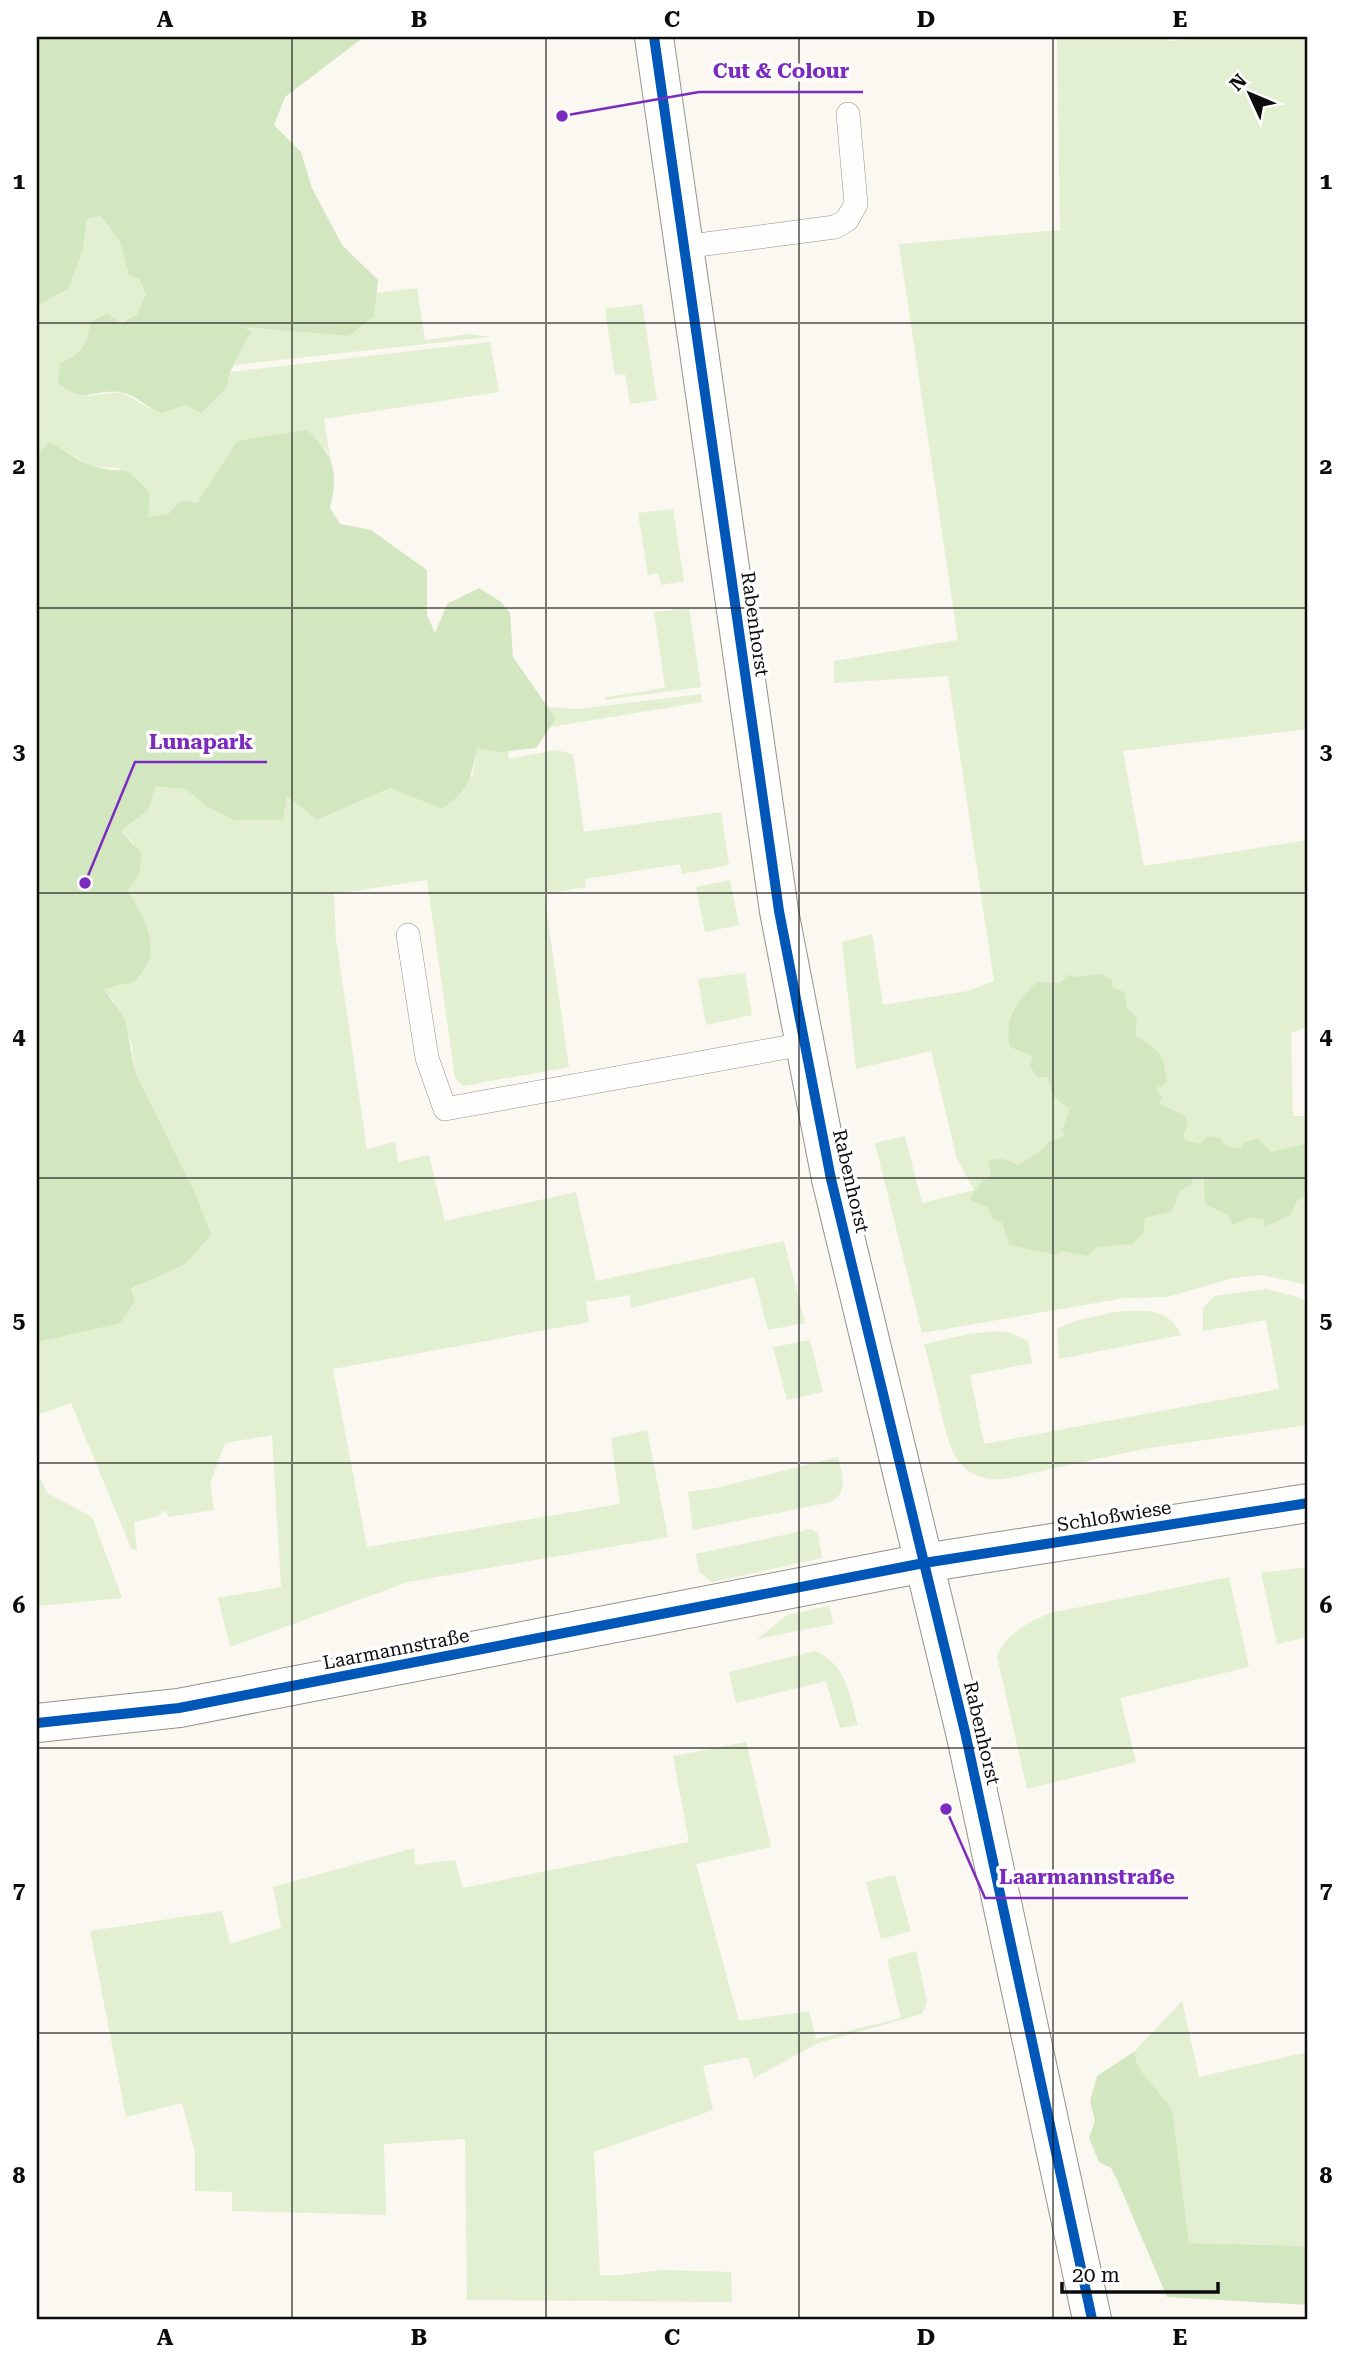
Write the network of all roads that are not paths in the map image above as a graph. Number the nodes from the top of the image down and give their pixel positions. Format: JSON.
{"nodes":[{"id":1,"x":654,"y":37,"type":"edge"},
{"id":2,"x":848,"y":114,"type":"dead end"},
{"id":3,"x":683,"y":247,"type":"junction"},
{"id":4,"x":408,"y":935,"type":"dead end"},
{"id":5,"x":804,"y":1044,"type":"junction"},
{"id":6,"x":1308,"y":1503,"type":"edge"},
{"id":7,"x":925,"y":1563,"type":"junction"},
{"id":8,"x":37,"y":1723,"type":"edge"},
{"id":9,"x":1092,"y":2319,"type":"edge"}],
"edges":[{"from":1,"to":3,"type":"street","name":"Rabenhorst"},
{"from":2,"to":3,"type":"lane"},
{"from":3,"to":5,"type":"street","name":"Rabenhorst"},
{"from":4,"to":5,"type":"lane"},
{"from":5,"to":7,"type":"street","name":"Rabenhorst"},
{"from":6,"to":7,"type":"street","name":"Schloßwiese"},
{"from":7,"to":8,"type":"street","name":"Laarmannstraße"},
{"from":7,"to":9,"type":"street","name":"Rabenhorst"}]}
